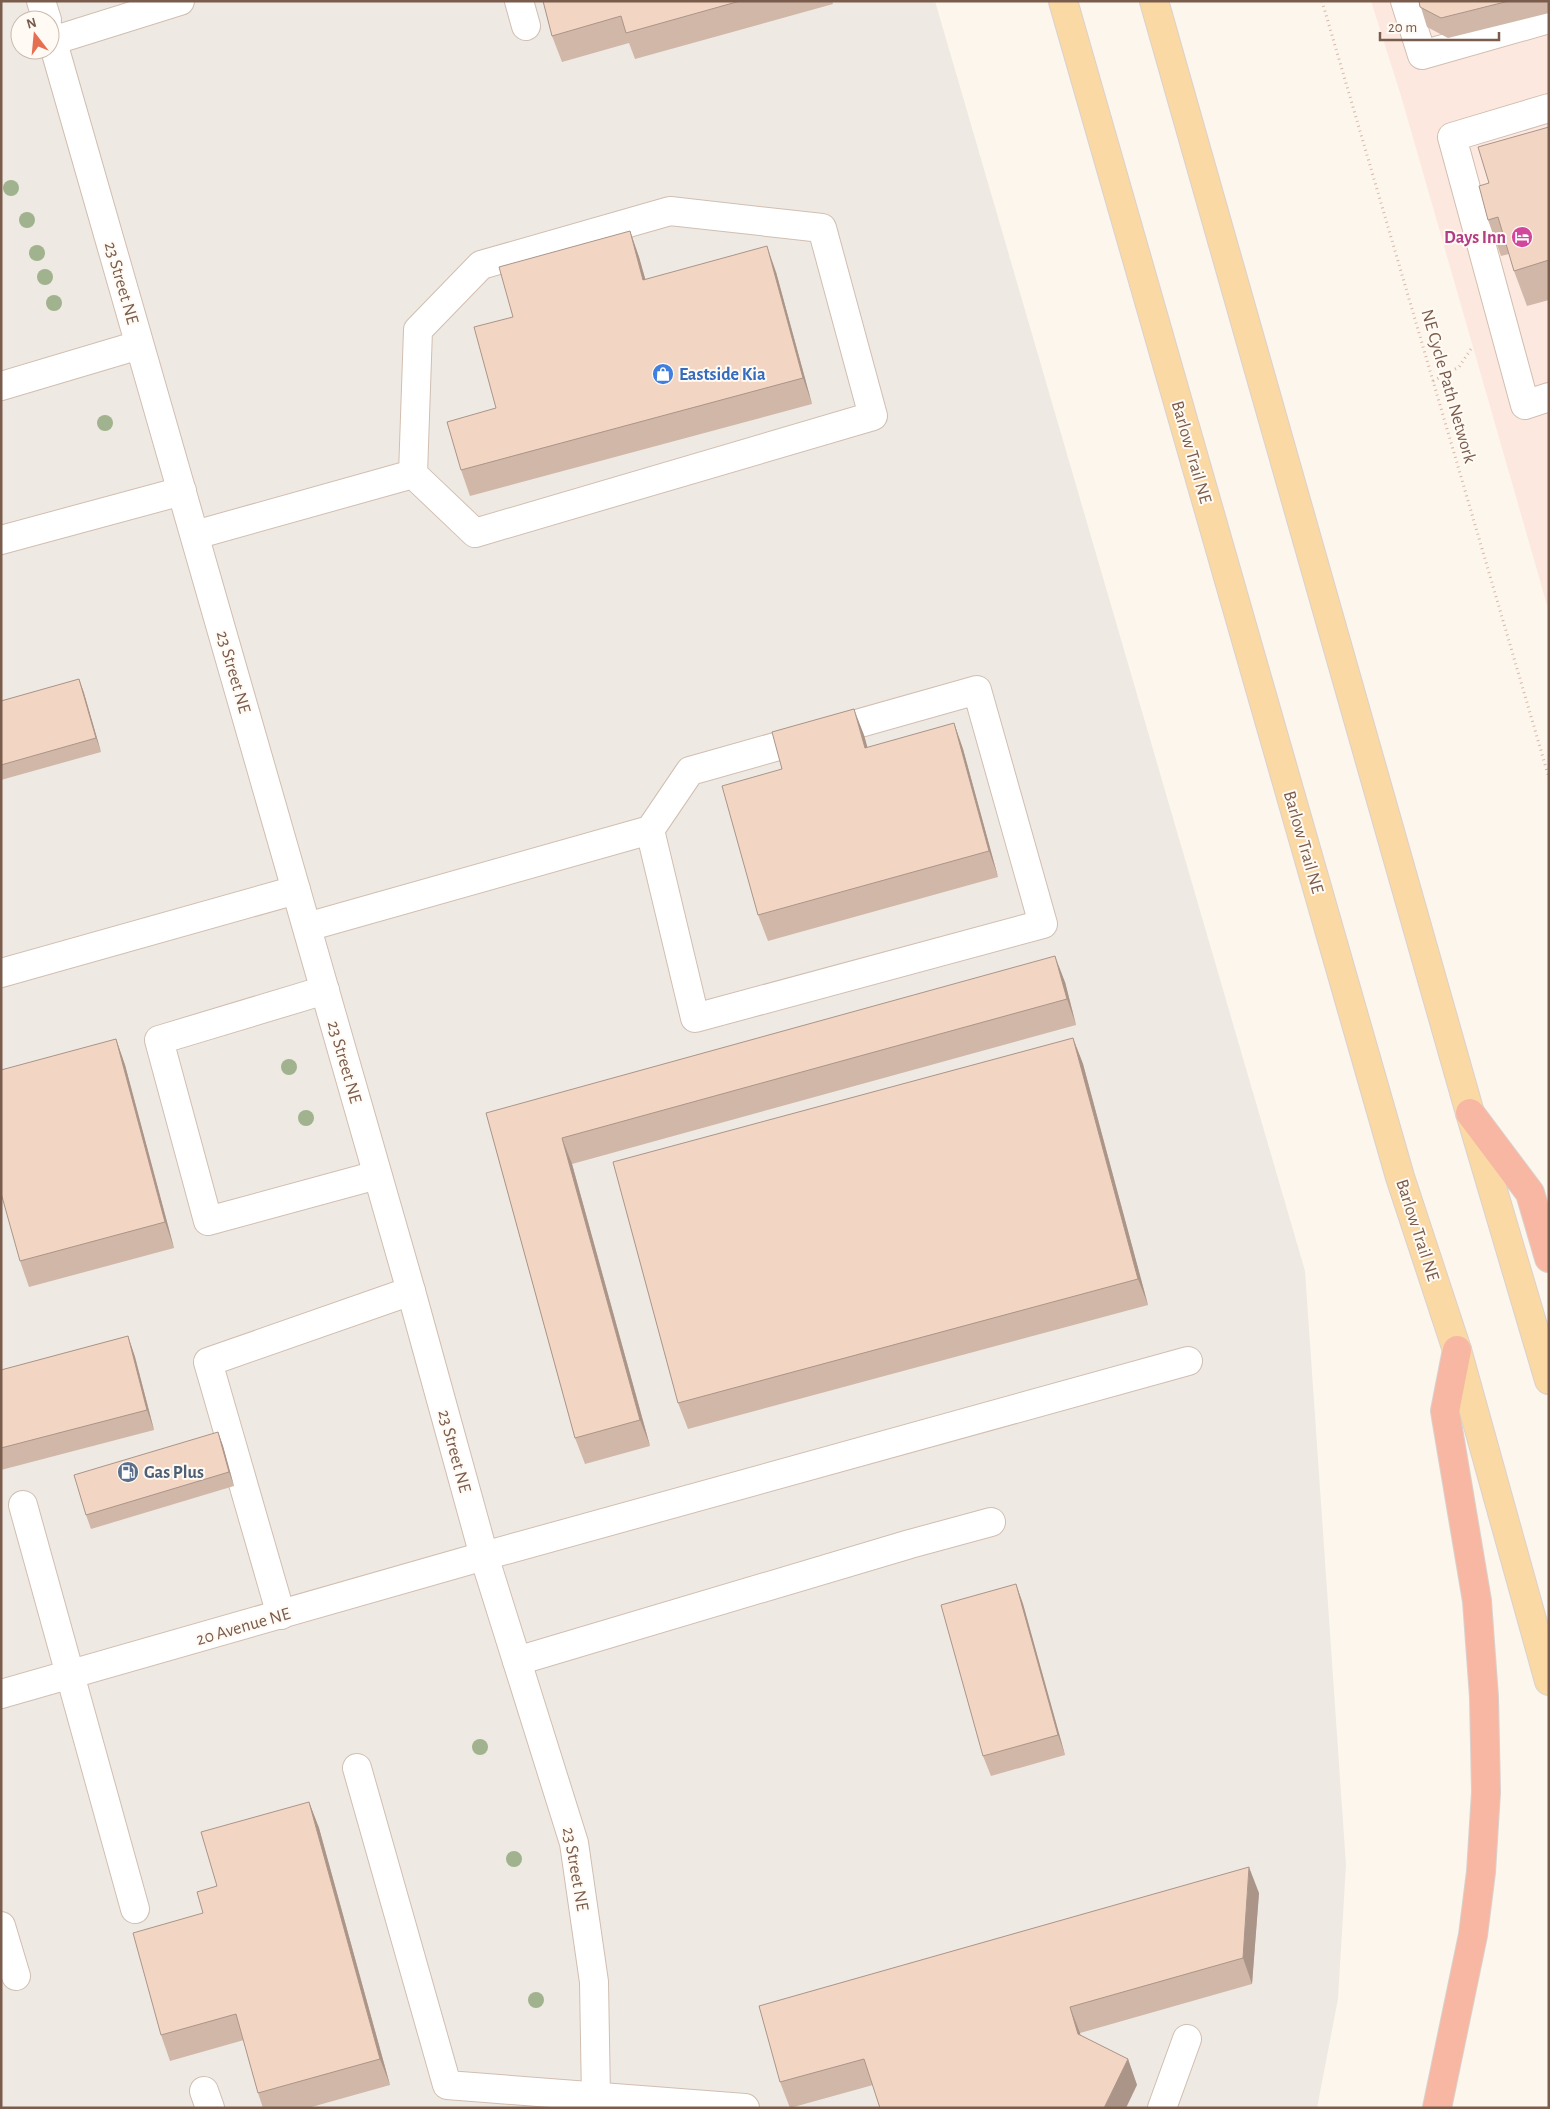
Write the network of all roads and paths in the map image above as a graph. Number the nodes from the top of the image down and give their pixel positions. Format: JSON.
{"nodes":[{"id":1,"x":180,"y":1,"type":"edge"},
{"id":2,"x":1063,"y":1,"type":"edge"},
{"id":3,"x":1154,"y":1,"type":"edge"},
{"id":4,"x":1322,"y":1,"type":"edge"},
{"id":5,"x":1405,"y":1,"type":"edge"},
{"id":6,"x":1549,"y":19,"type":"edge"},
{"id":7,"x":60,"y":29,"type":"edge"},
{"id":8,"x":58,"y":60,"type":"edge"},
{"id":9,"x":1549,"y":108,"type":"edge"},
{"id":10,"x":1504,"y":331,"type":"junction"},
{"id":11,"x":139,"y":346,"type":"junction"},
{"id":12,"x":1433,"y":381,"type":"junction"},
{"id":13,"x":1,"y":386,"type":"edge"},
{"id":14,"x":1549,"y":397,"type":"edge"},
{"id":15,"x":413,"y":474,"type":"junction"},
{"id":16,"x":182,"y":491,"type":"junction"},
{"id":17,"x":195,"y":535,"type":"junction"},
{"id":18,"x":1,"y":540,"type":"edge"},
{"id":19,"x":1549,"y":778,"type":"edge"},
{"id":20,"x":650,"y":830,"type":"junction"},
{"id":21,"x":296,"y":890,"type":"junction"},
{"id":22,"x":307,"y":927,"type":"junction"},
{"id":23,"x":1,"y":973,"type":"edge"},
{"id":24,"x":324,"y":990,"type":"junction"},
{"id":25,"x":1470,"y":1113,"type":"junction"},
{"id":26,"x":377,"y":1175,"type":"junction"},
{"id":27,"x":1549,"y":1258,"type":"edge"},
{"id":28,"x":411,"y":1291,"type":"junction"},
{"id":29,"x":1457,"y":1350,"type":"junction"},
{"id":30,"x":1188,"y":1361,"type":"dead end"},
{"id":31,"x":1549,"y":1380,"type":"edge"},
{"id":32,"x":23,"y":1505,"type":"dead end"},
{"id":33,"x":991,"y":1522,"type":"dead end"},
{"id":34,"x":484,"y":1556,"type":"junction"},
{"id":35,"x":281,"y":1615,"type":"junction"},
{"id":36,"x":517,"y":1661,"type":"junction"},
{"id":37,"x":69,"y":1676,"type":"junction"},
{"id":38,"x":1549,"y":1681,"type":"edge"},
{"id":39,"x":1,"y":1694,"type":"edge"},
{"id":40,"x":357,"y":1768,"type":"dead end"},
{"id":41,"x":135,"y":1909,"type":"dead end"},
{"id":42,"x":1,"y":1926,"type":"edge"},
{"id":43,"x":16,"y":1976,"type":"dead end"},
{"id":44,"x":1187,"y":2039,"type":"dead end"},
{"id":45,"x":595,"y":2103,"type":"edge"},
{"id":46,"x":745,"y":2108,"type":"edge"},
{"id":47,"x":1162,"y":2108,"type":"edge"},
{"id":48,"x":1438,"y":2108,"type":"edge"}],
"edges":[{"from":1,"to":7,"type":"street"},
{"from":2,"to":29,"type":"main road","name":"Barlow Trail NE"},
{"from":3,"to":25,"type":"main road"},
{"from":4,"to":12,"type":"path","name":"NE Cycle Path Network"},
{"from":5,"to":6,"type":"street"},
{"from":8,"to":11,"type":"street","name":"23 Street NE"},
{"from":9,"to":10,"type":"street"},
{"from":10,"to":12,"type":"path"},
{"from":10,"to":14,"type":"street"},
{"from":11,"to":13,"type":"street"},
{"from":11,"to":16,"type":"street","name":"23 Street NE"},
{"from":12,"to":19,"type":"path","name":"NE Cycle Path Network"},
{"from":15,"to":15,"type":"street"},
{"from":15,"to":17,"type":"street"},
{"from":16,"to":17,"type":"street","name":"23 Street NE"},
{"from":16,"to":18,"type":"street"},
{"from":17,"to":21,"type":"street","name":"23 Street NE"},
{"from":20,"to":20,"type":"street"},
{"from":20,"to":22,"type":"street"},
{"from":21,"to":22,"type":"street","name":"23 Street NE"},
{"from":21,"to":23,"type":"street"},
{"from":22,"to":24,"type":"street","name":"23 Street NE"},
{"from":24,"to":26,"type":"street","name":"23 Street NE"},
{"from":24,"to":26,"type":"street"},
{"from":25,"to":27,"type":"highway"},
{"from":25,"to":31,"type":"main road"},
{"from":26,"to":28,"type":"street","name":"23 Street NE"},
{"from":28,"to":34,"type":"street","name":"23 Street NE"},
{"from":28,"to":35,"type":"street"},
{"from":29,"to":38,"type":"main road","name":"Barlow Trail NE"},
{"from":29,"to":48,"type":"highway"},
{"from":30,"to":34,"type":"street","name":"20 Avenue NE"},
{"from":32,"to":37,"type":"street"},
{"from":33,"to":36,"type":"street"},
{"from":34,"to":35,"type":"street","name":"20 Avenue NE"},
{"from":34,"to":36,"type":"street","name":"23 Street NE"},
{"from":35,"to":37,"type":"street","name":"20 Avenue NE"},
{"from":36,"to":45,"type":"street","name":"23 Street NE"},
{"from":37,"to":39,"type":"street","name":"20 Avenue NE"},
{"from":37,"to":41,"type":"street"},
{"from":40,"to":45,"type":"street"},
{"from":42,"to":43,"type":"street"},
{"from":44,"to":47,"type":"street"},
{"from":45,"to":46,"type":"street"}]}
